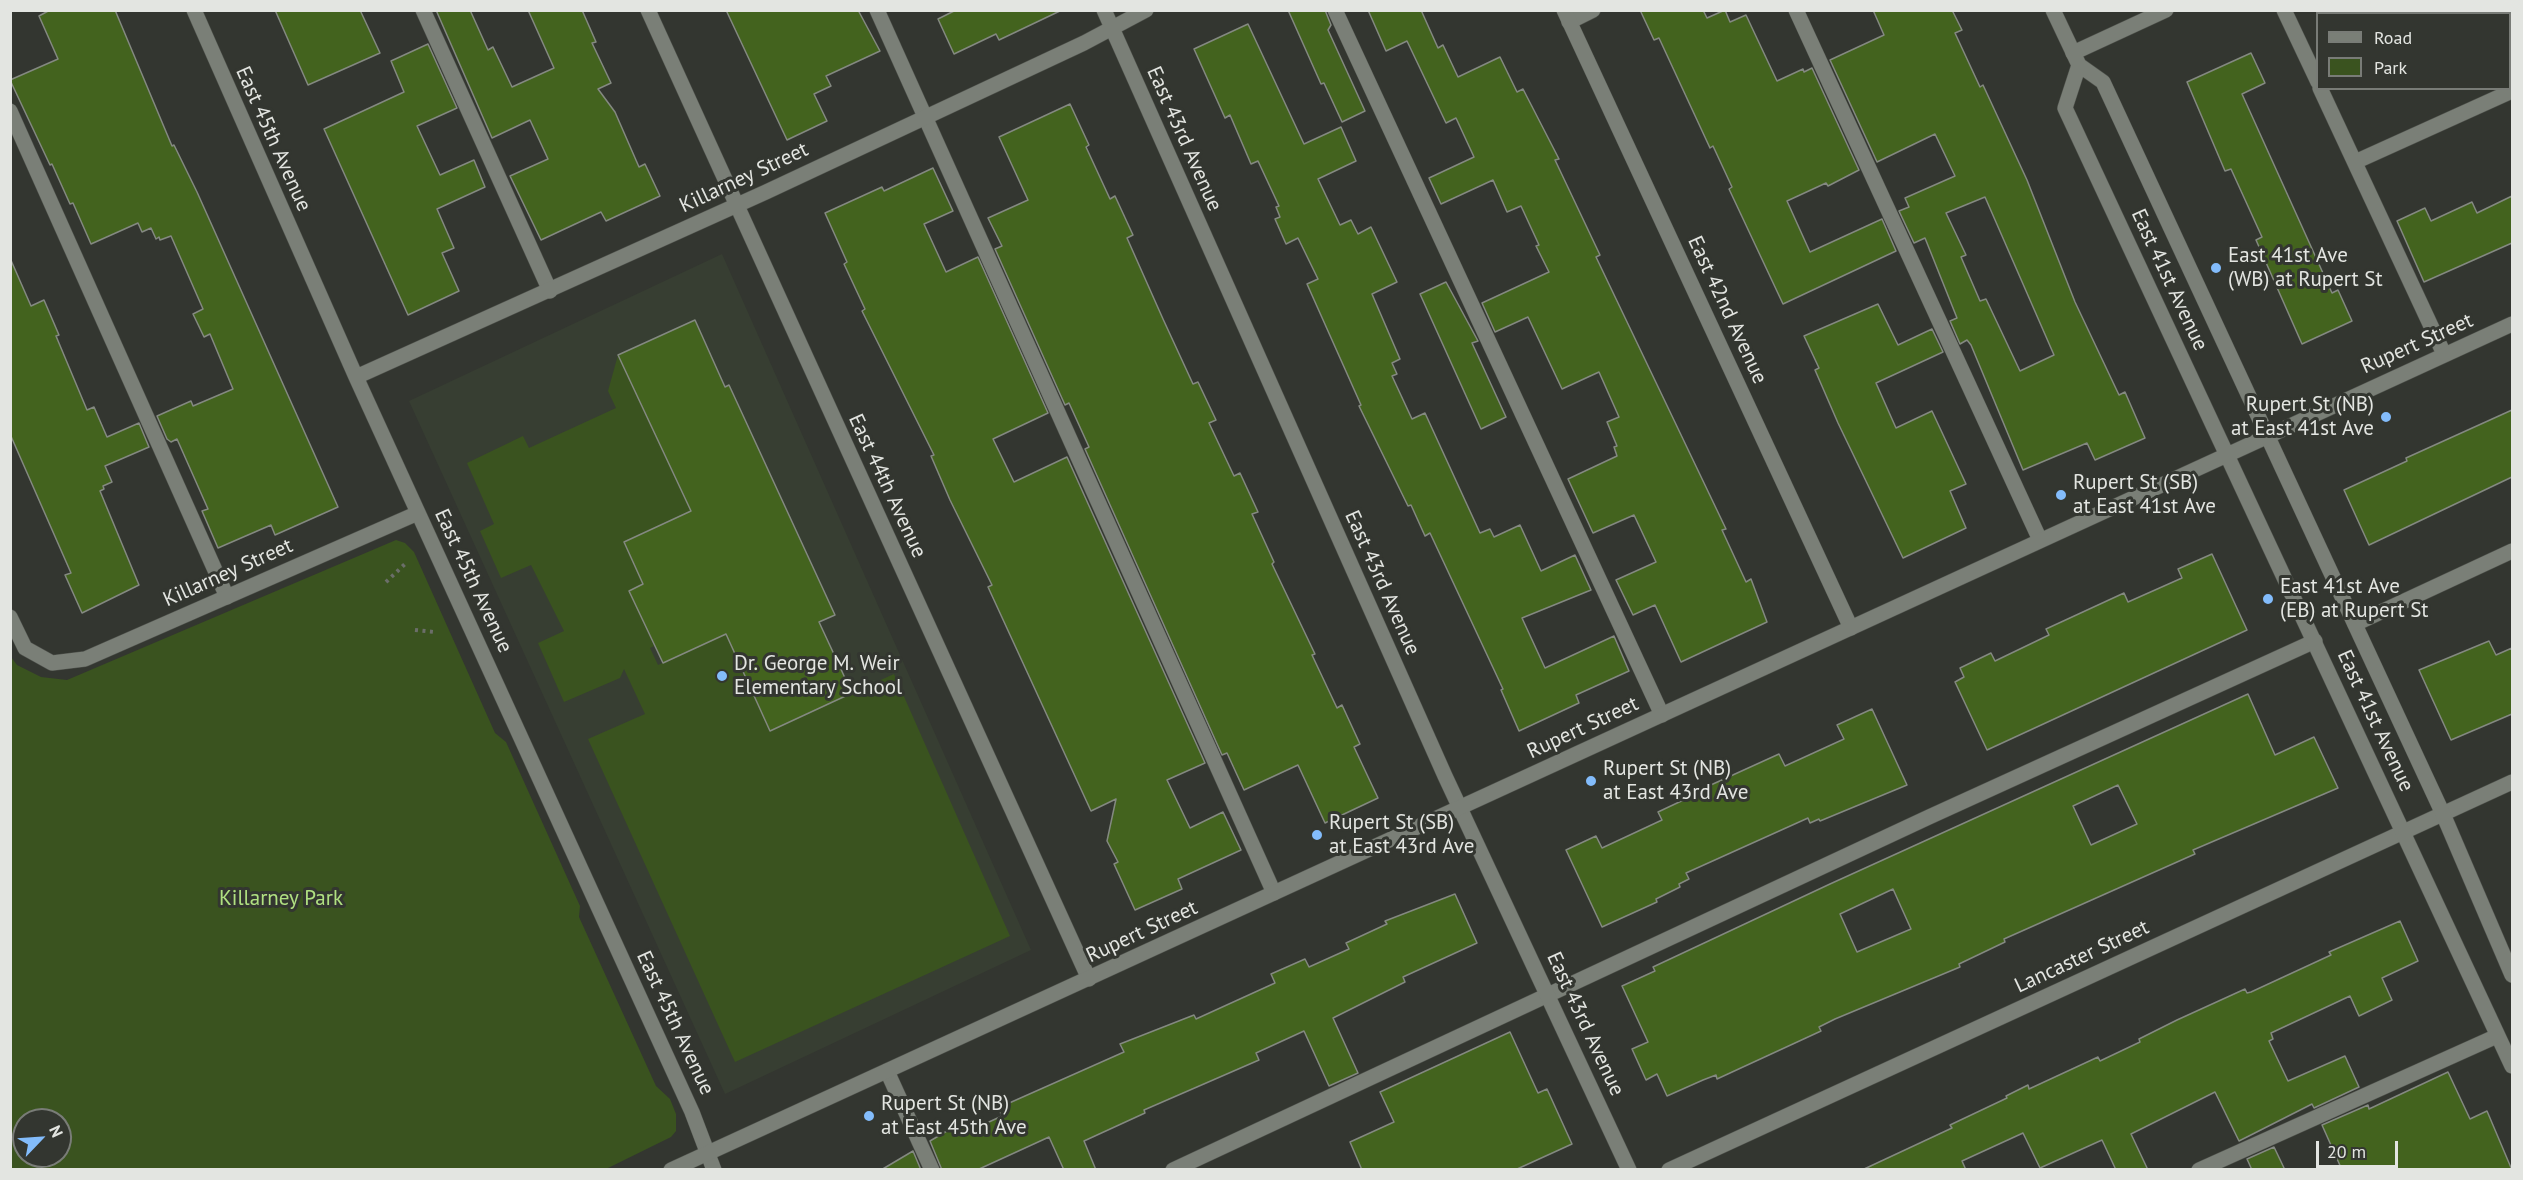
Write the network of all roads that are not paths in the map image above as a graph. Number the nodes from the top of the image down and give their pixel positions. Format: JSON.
{"nodes":[{"id":1,"x":194,"y":10,"type":"edge"},
{"id":2,"x":423,"y":10,"type":"edge"},
{"id":3,"x":648,"y":10,"type":"edge"},
{"id":4,"x":877,"y":10,"type":"edge"},
{"id":5,"x":1104,"y":10,"type":"edge"},
{"id":6,"x":1146,"y":10,"type":"edge"},
{"id":7,"x":1335,"y":10,"type":"edge"},
{"id":8,"x":1593,"y":10,"type":"edge"},
{"id":9,"x":1796,"y":10,"type":"edge"},
{"id":10,"x":2053,"y":10,"type":"edge"},
{"id":11,"x":2166,"y":10,"type":"edge"},
{"id":12,"x":2284,"y":10,"type":"edge"},
{"id":13,"x":1567,"y":16,"type":"edge"},
{"id":14,"x":1112,"y":28,"type":"junction"},
{"id":15,"x":2076,"y":59,"type":"junction"},
{"id":16,"x":2316,"y":78,"type":"edge"},
{"id":17,"x":2321,"y":90,"type":"edge"},
{"id":18,"x":2512,"y":91,"type":"edge"},
{"id":19,"x":10,"y":111,"type":"edge"},
{"id":20,"x":924,"y":116,"type":"junction"},
{"id":21,"x":2355,"y":162,"type":"junction"},
{"id":22,"x":736,"y":206,"type":"junction"},
{"id":23,"x":550,"y":291,"type":"junction"},
{"id":24,"x":2512,"y":324,"type":"edge"},
{"id":25,"x":2444,"y":354,"type":"junction"},
{"id":26,"x":356,"y":377,"type":"junction"},
{"id":27,"x":2267,"y":435,"type":"junction"},
{"id":28,"x":2227,"y":453,"type":"junction"},
{"id":29,"x":418,"y":513,"type":"junction"},
{"id":30,"x":2040,"y":540,"type":"junction"},
{"id":31,"x":2512,"y":551,"type":"edge"},
{"id":32,"x":227,"y":597,"type":"junction"},
{"id":33,"x":10,"y":617,"type":"edge"},
{"id":34,"x":2355,"y":624,"type":"junction"},
{"id":35,"x":1851,"y":628,"type":"junction"},
{"id":36,"x":2315,"y":641,"type":"junction"},
{"id":37,"x":1662,"y":715,"type":"junction"},
{"id":38,"x":2512,"y":782,"type":"edge"},
{"id":39,"x":1460,"y":809,"type":"junction"},
{"id":40,"x":2443,"y":814,"type":"junction"},
{"id":41,"x":2403,"y":833,"type":"junction"},
{"id":42,"x":1274,"y":893,"type":"junction"},
{"id":43,"x":2512,"y":975,"type":"edge"},
{"id":44,"x":1089,"y":979,"type":"junction"},
{"id":45,"x":1549,"y":995,"type":"junction"},
{"id":46,"x":2497,"y":1036,"type":"junction"},
{"id":47,"x":2512,"y":1066,"type":"edge"},
{"id":48,"x":887,"y":1071,"type":"junction"},
{"id":49,"x":708,"y":1153,"type":"junction"},
{"id":50,"x":671,"y":1170,"type":"edge"},
{"id":51,"x":714,"y":1170,"type":"edge"},
{"id":52,"x":932,"y":1170,"type":"edge"},
{"id":53,"x":1173,"y":1170,"type":"edge"},
{"id":54,"x":1629,"y":1170,"type":"edge"},
{"id":55,"x":1669,"y":1170,"type":"edge"},
{"id":56,"x":2199,"y":1170,"type":"edge"}],
"edges":[{"from":1,"to":26,"type":"street","name":"East 45th Avenue"},
{"from":2,"to":23,"type":"street"},
{"from":3,"to":22,"type":"street","name":"East 44th Avenue"},
{"from":4,"to":20,"type":"street"},
{"from":5,"to":14,"type":"street","name":"East 43rd Avenue"},
{"from":6,"to":14,"type":"street","name":"Killarney Street"},
{"from":7,"to":37,"type":"street"},
{"from":8,"to":13,"type":"street"},
{"from":9,"to":30,"type":"street"},
{"from":10,"to":15,"type":"street","name":"East 41st Avenue"},
{"from":11,"to":15,"type":"street"},
{"from":12,"to":16,"type":"street"},
{"from":13,"to":35,"type":"street","name":"East 42nd Avenue"},
{"from":14,"to":20,"type":"street","name":"Killarney Street"},
{"from":14,"to":39,"type":"street","name":"East 43rd Avenue"},
{"from":15,"to":27,"type":"street","name":"East 41st Avenue"},
{"from":15,"to":28,"type":"street","name":"East 41st Avenue"},
{"from":17,"to":21,"type":"street"},
{"from":18,"to":21,"type":"street"},
{"from":19,"to":32,"type":"street"},
{"from":20,"to":22,"type":"street","name":"Killarney Street"},
{"from":20,"to":42,"type":"street"},
{"from":21,"to":25,"type":"street"},
{"from":22,"to":23,"type":"street","name":"Killarney Street"},
{"from":22,"to":44,"type":"street","name":"East 44th Avenue"},
{"from":23,"to":26,"type":"street","name":"Killarney Street"},
{"from":24,"to":25,"type":"street","name":"Rupert Street"},
{"from":25,"to":27,"type":"street","name":"Rupert Street"},
{"from":26,"to":29,"type":"street","name":"East 45th Avenue"},
{"from":27,"to":28,"type":"street","name":"Rupert Street"},
{"from":27,"to":34,"type":"street","name":"East 41st Avenue"},
{"from":28,"to":30,"type":"street","name":"Rupert Street"},
{"from":28,"to":36,"type":"street","name":"East 41st Avenue"},
{"from":29,"to":32,"type":"street","name":"Killarney Street"},
{"from":29,"to":49,"type":"street","name":"East 45th Avenue"},
{"from":30,"to":35,"type":"street","name":"Rupert Street"},
{"from":31,"to":34,"type":"street"},
{"from":32,"to":33,"type":"street","name":"Killarney Street"},
{"from":34,"to":40,"type":"street","name":"East 41st Avenue"},
{"from":35,"to":37,"type":"street","name":"Rupert Street"},
{"from":36,"to":41,"type":"street","name":"East 41st Avenue"},
{"from":36,"to":45,"type":"street"},
{"from":37,"to":39,"type":"street","name":"Rupert Street"},
{"from":38,"to":40,"type":"street","name":"Lancaster Street"},
{"from":39,"to":42,"type":"street","name":"Rupert Street"},
{"from":39,"to":45,"type":"street","name":"East 43rd Avenue"},
{"from":40,"to":41,"type":"street","name":"Lancaster Street"},
{"from":40,"to":43,"type":"street","name":"East 41st Avenue"},
{"from":41,"to":46,"type":"street","name":"East 41st Avenue"},
{"from":41,"to":55,"type":"street","name":"Lancaster Street"},
{"from":42,"to":44,"type":"street","name":"Rupert Street"},
{"from":44,"to":48,"type":"street","name":"Rupert Street"},
{"from":45,"to":53,"type":"street"},
{"from":45,"to":54,"type":"street","name":"East 43rd Avenue"},
{"from":46,"to":47,"type":"street","name":"East 41st Avenue"},
{"from":46,"to":56,"type":"street"},
{"from":48,"to":49,"type":"street","name":"Rupert Street"},
{"from":48,"to":52,"type":"street"},
{"from":49,"to":50,"type":"street","name":"Rupert Street"},
{"from":49,"to":51,"type":"street","name":"East 45th Avenue"}]}
